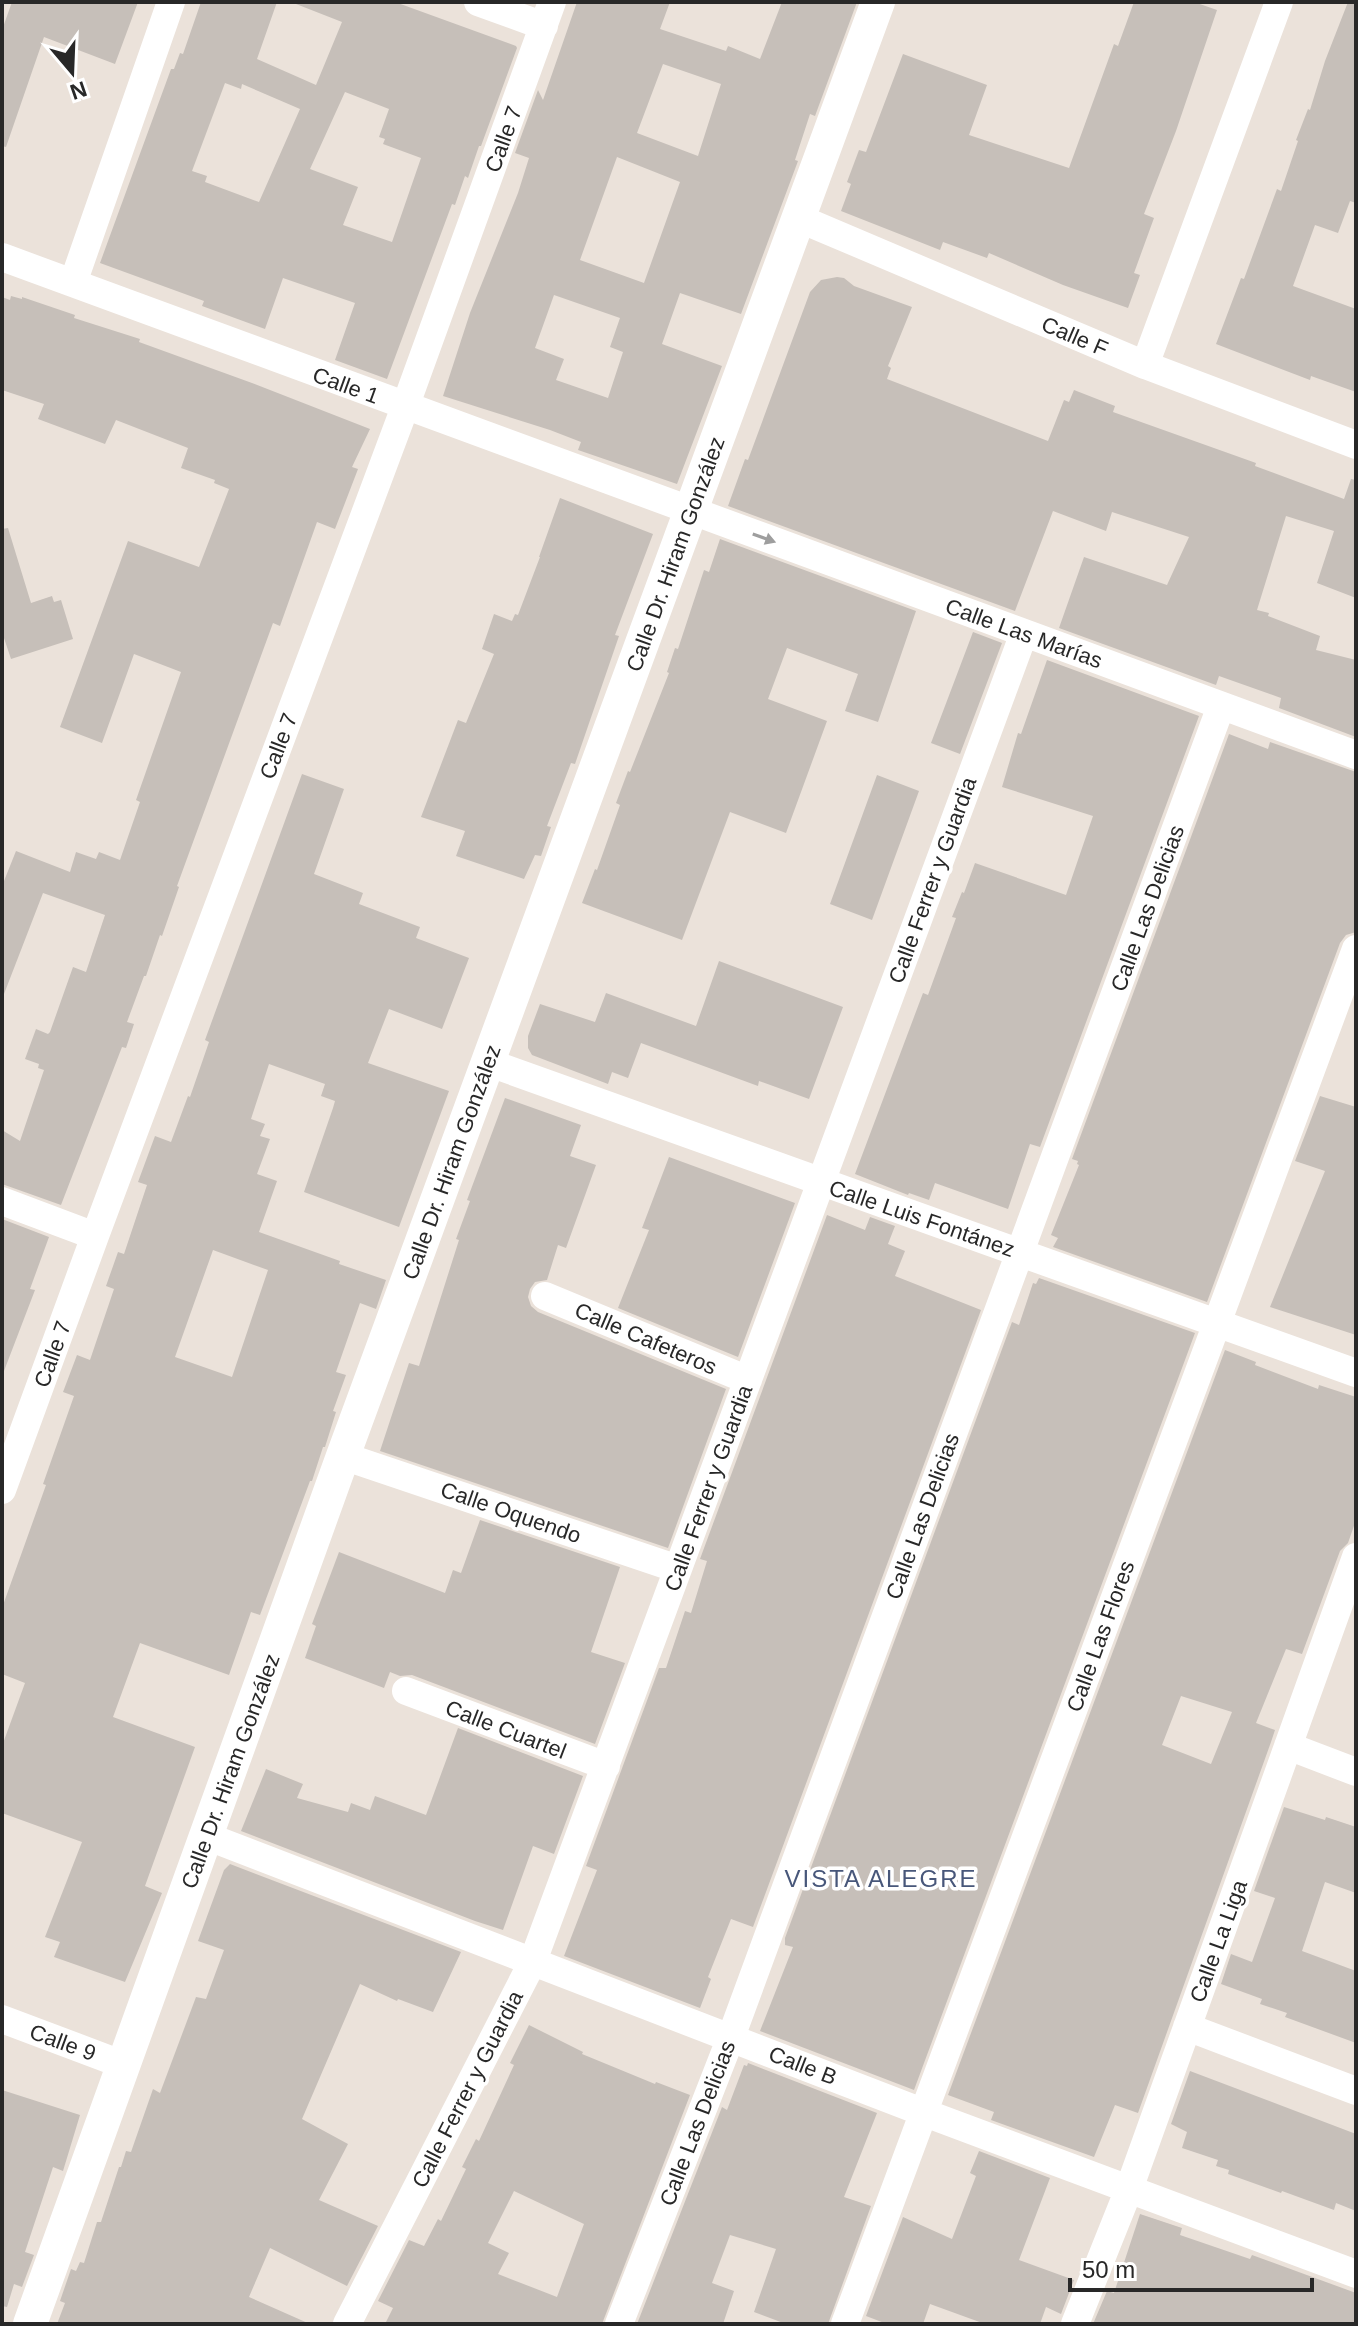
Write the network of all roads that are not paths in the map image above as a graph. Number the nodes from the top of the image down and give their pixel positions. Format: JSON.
{"nodes":[{"id":1,"x":171,"y":2,"type":"edge"},
{"id":2,"x":478,"y":2,"type":"edge"},
{"id":3,"x":878,"y":2,"type":"edge"},
{"id":4,"x":1279,"y":2,"type":"edge"},
{"id":5,"x":548,"y":14,"type":"edge"},
{"id":6,"x":798,"y":218,"type":"junction"},
{"id":7,"x":2,"y":257,"type":"edge"},
{"id":8,"x":73,"y":283,"type":"junction"},
{"id":9,"x":1145,"y":365,"type":"junction"},
{"id":10,"x":405,"y":407,"type":"junction"},
{"id":11,"x":1356,"y":445,"type":"edge"},
{"id":12,"x":691,"y":511,"type":"junction"},
{"id":13,"x":1024,"y":633,"type":"junction"},
{"id":14,"x":1221,"y":706,"type":"junction"},
{"id":15,"x":1356,"y":755,"type":"edge"},
{"id":16,"x":1356,"y":949,"type":"edge"},
{"id":17,"x":487,"y":1062,"type":"junction"},
{"id":18,"x":821,"y":1182,"type":"junction"},
{"id":19,"x":2,"y":1201,"type":"edge"},
{"id":20,"x":95,"y":1236,"type":"junction"},
{"id":21,"x":1019,"y":1252,"type":"junction"},
{"id":22,"x":545,"y":1296,"type":"dead end"},
{"id":23,"x":1216,"y":1322,"type":"junction"},
{"id":24,"x":1356,"y":1373,"type":"edge"},
{"id":25,"x":748,"y":1380,"type":"junction"},
{"id":26,"x":343,"y":1456,"type":"junction"},
{"id":27,"x":2,"y":1490,"type":"edge"},
{"id":28,"x":1356,"y":1557,"type":"edge"},
{"id":29,"x":678,"y":1569,"type":"junction"},
{"id":30,"x":406,"y":1691,"type":"dead end"},
{"id":31,"x":1288,"y":1746,"type":"junction"},
{"id":32,"x":606,"y":1766,"type":"junction"},
{"id":33,"x":1356,"y":1772,"type":"edge"},
{"id":34,"x":206,"y":1836,"type":"junction"},
{"id":35,"x":533,"y":1961,"type":"junction"},
{"id":36,"x":2,"y":2019,"type":"edge"},
{"id":37,"x":1187,"y":2027,"type":"junction"},
{"id":38,"x":731,"y":2037,"type":"junction"},
{"id":39,"x":124,"y":2065,"type":"junction"},
{"id":40,"x":1356,"y":2091,"type":"edge"},
{"id":41,"x":925,"y":2113,"type":"junction"},
{"id":42,"x":1129,"y":2189,"type":"junction"},
{"id":43,"x":1356,"y":2274,"type":"edge"},
{"id":44,"x":30,"y":2324,"type":"edge"},
{"id":45,"x":347,"y":2324,"type":"edge"},
{"id":46,"x":619,"y":2324,"type":"edge"},
{"id":47,"x":845,"y":2324,"type":"edge"},
{"id":48,"x":1075,"y":2324,"type":"edge"}],
"edges":[{"from":1,"to":8,"type":"street"},
{"from":2,"to":5,"type":"street"},
{"from":3,"to":6,"type":"street","name":"Calle Dr. Hiram González"},
{"from":4,"to":9,"type":"street"},
{"from":5,"to":10,"type":"street","name":"Calle 7"},
{"from":6,"to":9,"type":"street","name":"Calle F"},
{"from":6,"to":12,"type":"street","name":"Calle Dr. Hiram González"},
{"from":7,"to":8,"type":"street","name":"Calle 1"},
{"from":8,"to":10,"type":"street","name":"Calle 1"},
{"from":9,"to":11,"type":"street","name":"Calle F"},
{"from":10,"to":12,"type":"street","name":"Calle 1"},
{"from":10,"to":20,"type":"street","name":"Calle 7"},
{"from":12,"to":13,"type":"street","name":"Calle Las Marías","one_way":true},
{"from":12,"to":17,"type":"street","name":"Calle Dr. Hiram González"},
{"from":13,"to":14,"type":"street","name":"Calle Las Marías"},
{"from":13,"to":18,"type":"street","name":"Calle Ferrer y Guardia"},
{"from":14,"to":15,"type":"street","name":"Calle Las Marías"},
{"from":14,"to":21,"type":"street","name":"Calle Las Delicias"},
{"from":16,"to":23,"type":"street","name":"Calle Las Flores"},
{"from":17,"to":18,"type":"street","name":"Calle Luis Fontánez"},
{"from":17,"to":26,"type":"street","name":"Calle Dr. Hiram González"},
{"from":18,"to":21,"type":"street","name":"Calle Luis Fontánez"},
{"from":18,"to":25,"type":"street","name":"Calle Ferrer y Guardia"},
{"from":19,"to":20,"type":"street"},
{"from":20,"to":27,"type":"street","name":"Calle 7"},
{"from":21,"to":23,"type":"street","name":"Calle Luis Fontánez"},
{"from":21,"to":38,"type":"street","name":"Calle Las Delicias"},
{"from":22,"to":25,"type":"street","name":"Calle Cafeteros"},
{"from":23,"to":24,"type":"street","name":"Calle Luis Fontánez"},
{"from":23,"to":41,"type":"street","name":"Calle Las Flores"},
{"from":25,"to":29,"type":"street","name":"Calle Ferrer y Guardia"},
{"from":26,"to":29,"type":"street","name":"Calle Oquendo"},
{"from":26,"to":34,"type":"street","name":"Calle Dr. Hiram González"},
{"from":28,"to":31,"type":"street","name":"Calle La Liga"},
{"from":29,"to":32,"type":"street","name":"Calle Ferrer y Guardia"},
{"from":30,"to":32,"type":"street","name":"Calle Cuartel"},
{"from":31,"to":33,"type":"street"},
{"from":31,"to":37,"type":"street","name":"Calle La Liga"},
{"from":32,"to":35,"type":"street","name":"Calle Ferrer y Guardia"},
{"from":34,"to":35,"type":"street","name":"Calle B"},
{"from":34,"to":39,"type":"street","name":"Calle Dr. Hiram González"},
{"from":35,"to":38,"type":"street","name":"Calle B"},
{"from":35,"to":45,"type":"street","name":"Calle Ferrer y Guardia"},
{"from":36,"to":39,"type":"street","name":"Calle 9"},
{"from":37,"to":40,"type":"street"},
{"from":37,"to":42,"type":"street","name":"Calle La Liga"},
{"from":38,"to":41,"type":"street","name":"Calle B"},
{"from":38,"to":46,"type":"street","name":"Calle Las Delicias"},
{"from":39,"to":44,"type":"street","name":"Calle Dr. Hiram González"},
{"from":41,"to":42,"type":"street","name":"Calle B"},
{"from":41,"to":47,"type":"street","name":"Calle Las Flores"},
{"from":42,"to":43,"type":"street","name":"Calle B"},
{"from":42,"to":48,"type":"street","name":"Calle La Liga"}]}
